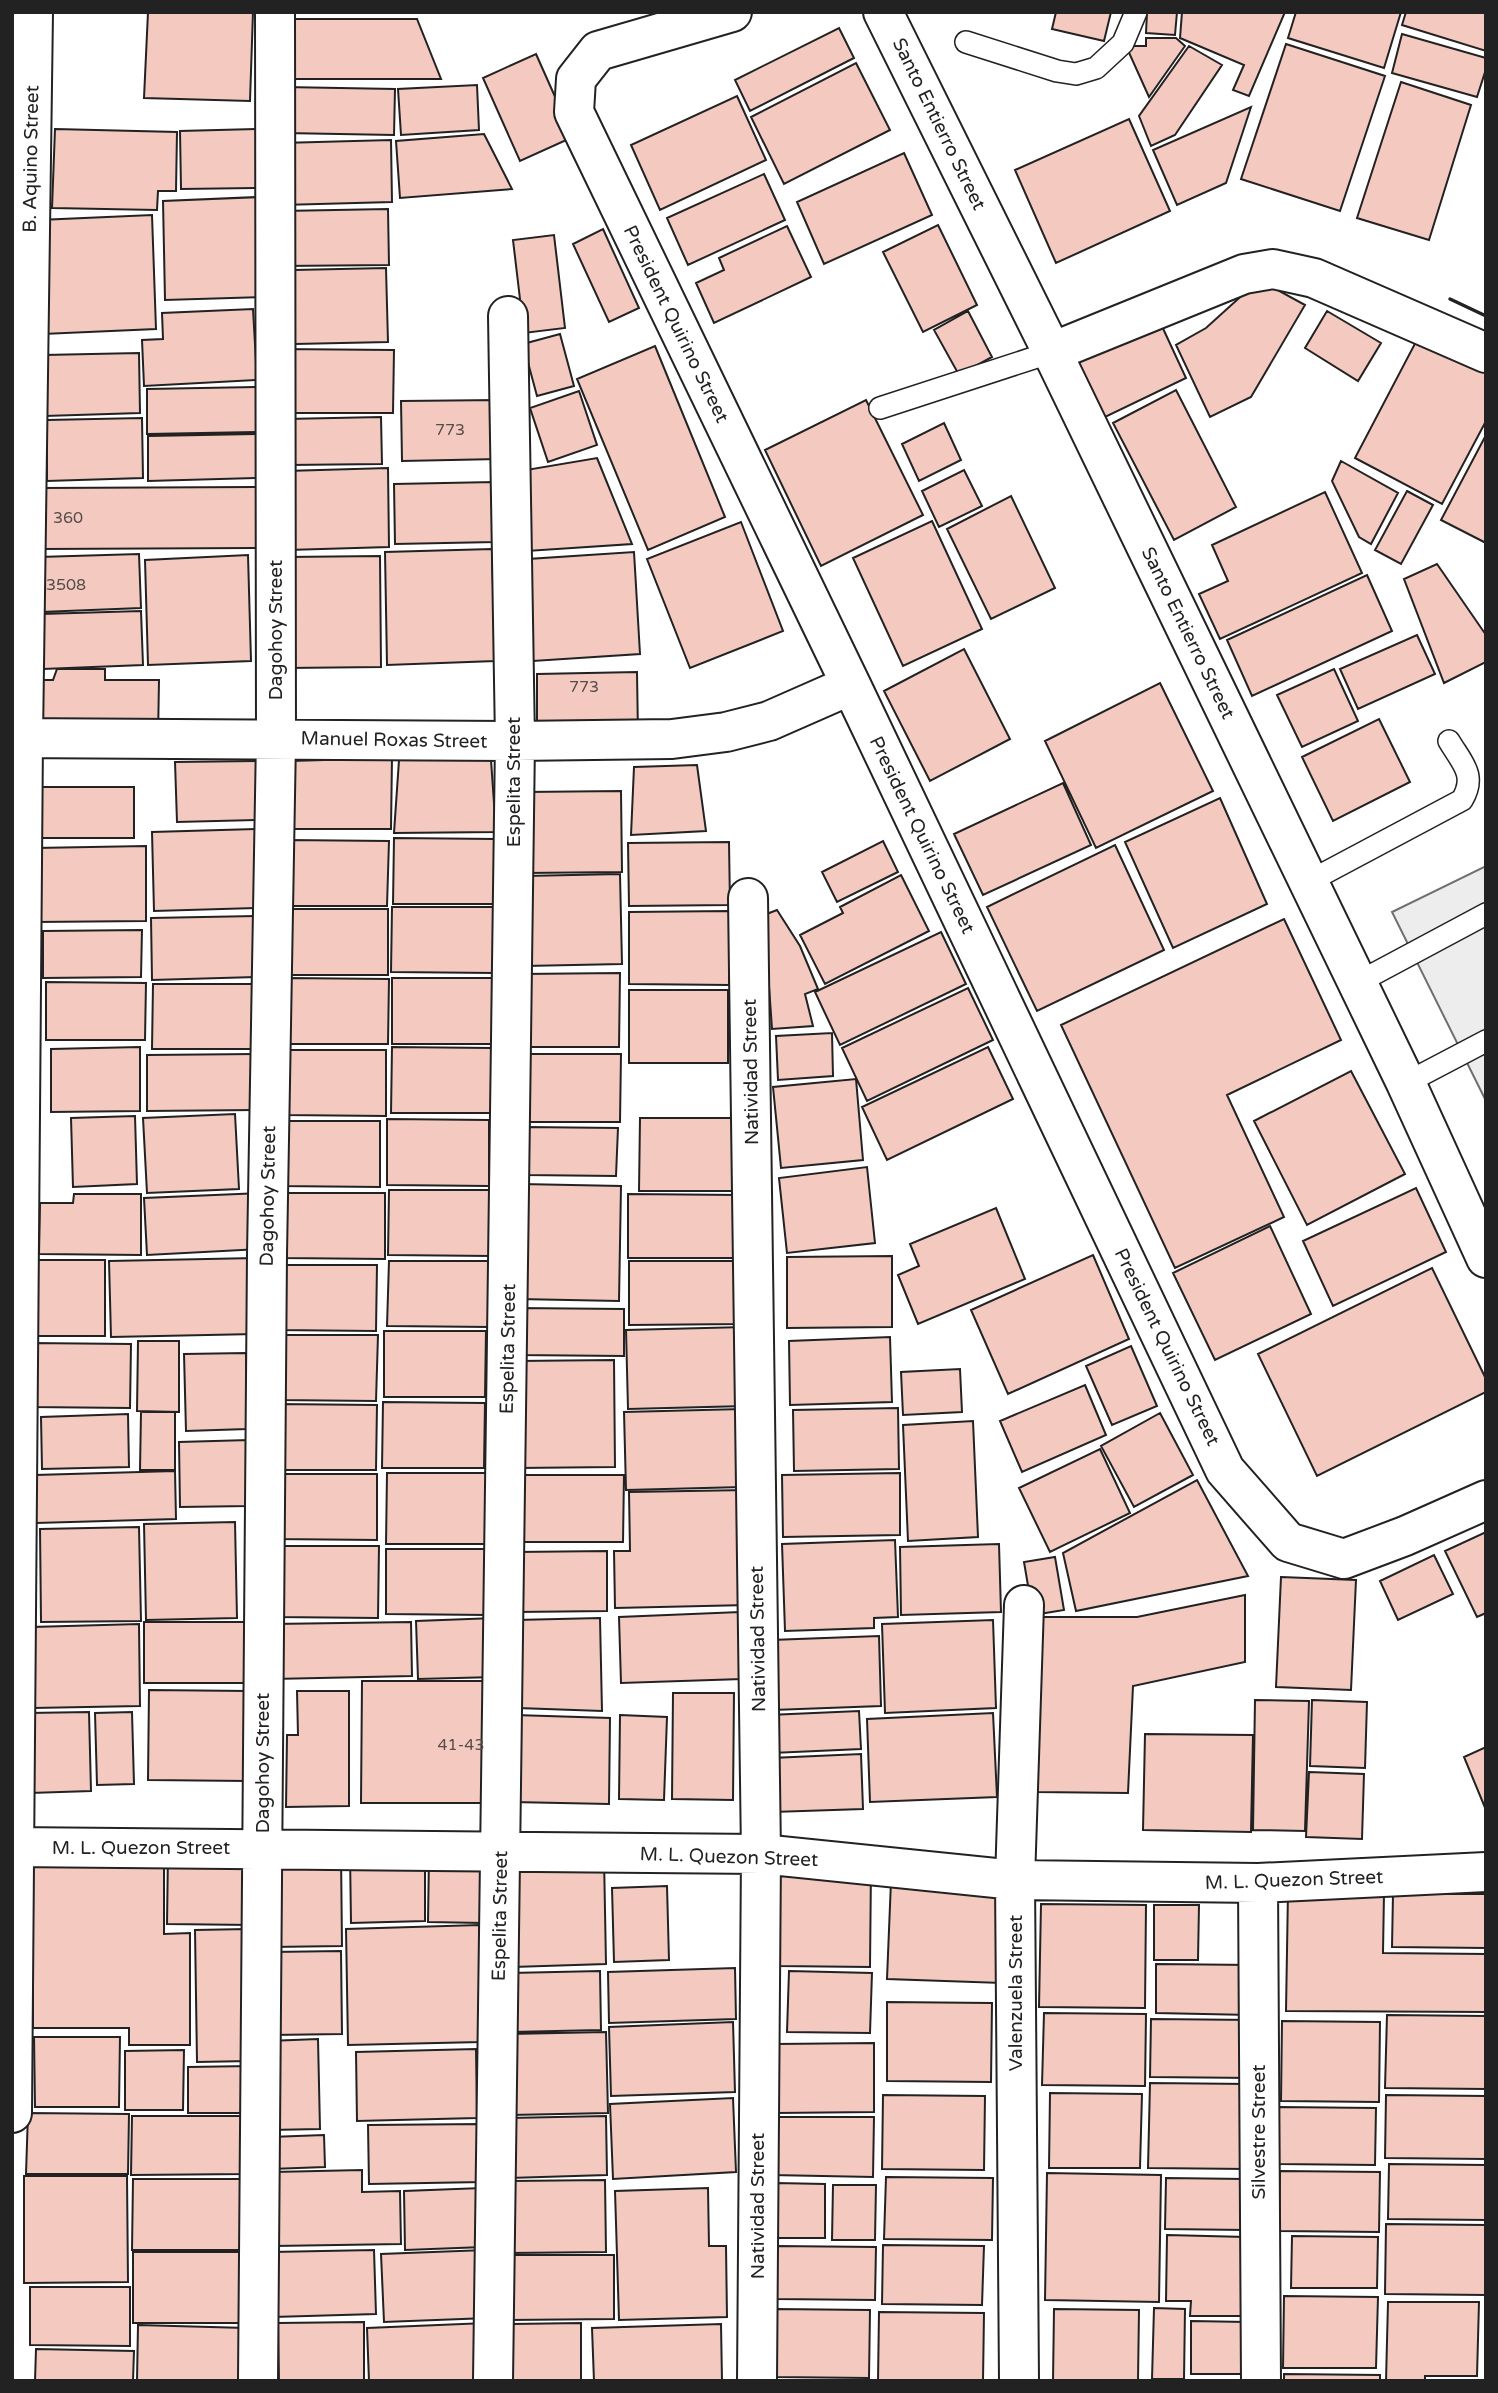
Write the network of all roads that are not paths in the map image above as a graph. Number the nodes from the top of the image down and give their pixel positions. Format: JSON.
{"nodes":[{"id":1,"x":33,"y":12,"type":"edge"},
{"id":2,"x":275,"y":12,"type":"edge"},
{"id":3,"x":732,"y":12,"type":"edge"},
{"id":4,"x":883,"y":12,"type":"edge"},
{"id":5,"x":1136,"y":12,"type":"edge"},
{"id":6,"x":966,"y":42,"type":"dead end"},
{"id":7,"x":508,"y":316,"type":"dead end"},
{"id":8,"x":1052,"y":352,"type":"junction"},
{"id":9,"x":1486,"y":353,"type":"edge"},
{"id":10,"x":880,"y":408,"type":"dead end"},
{"id":11,"x":851,"y":685,"type":"junction"},
{"id":12,"x":18,"y":738,"type":"edge"},
{"id":13,"x":276,"y":739,"type":"junction"},
{"id":14,"x":515,"y":741,"type":"junction"},
{"id":15,"x":1449,"y":741,"type":"dead end"},
{"id":16,"x":1308,"y":882,"type":"junction"},
{"id":17,"x":748,"y":898,"type":"dead end"},
{"id":18,"x":1486,"y":914,"type":"edge"},
{"id":19,"x":1357,"y":983,"type":"junction"},
{"id":20,"x":1486,"y":1041,"type":"edge"},
{"id":21,"x":1406,"y":1083,"type":"junction"},
{"id":22,"x":1482,"y":1242,"type":"edge"},
{"id":23,"x":1486,"y":1500,"type":"edge"},
{"id":24,"x":1024,"y":1605,"type":"dead end"},
{"id":25,"x":13,"y":1847,"type":"edge"},
{"id":26,"x":263,"y":1849,"type":"junction"},
{"id":27,"x":502,"y":1852,"type":"junction"},
{"id":28,"x":761,"y":1854,"type":"junction"},
{"id":29,"x":1486,"y":1872,"type":"edge"},
{"id":30,"x":1015,"y":1880,"type":"junction"},
{"id":31,"x":1258,"y":1883,"type":"junction"},
{"id":32,"x":12,"y":2113,"type":"edge"},
{"id":33,"x":258,"y":2381,"type":"edge"},
{"id":34,"x":493,"y":2381,"type":"edge"},
{"id":35,"x":757,"y":2381,"type":"edge"},
{"id":36,"x":1019,"y":2381,"type":"edge"},
{"id":37,"x":1261,"y":2381,"type":"edge"}],
"edges":[{"from":1,"to":12,"type":"street","name":"B. Aquino Street"},
{"from":2,"to":13,"type":"street","name":"Dagohoy Street"},
{"from":3,"to":11,"type":"street","name":"President Quirino Street"},
{"from":4,"to":8,"type":"street","name":"Santo Entierro Street"},
{"from":5,"to":6,"type":"lane"},
{"from":7,"to":14,"type":"street","name":"Espelita Street"},
{"from":8,"to":9,"type":"street"},
{"from":8,"to":10,"type":"lane"},
{"from":8,"to":16,"type":"street","name":"Santo Entierro Street"},
{"from":11,"to":14,"type":"street","name":"Manuel Roxas Street"},
{"from":11,"to":23,"type":"street","name":"President Quirino Street"},
{"from":12,"to":13,"type":"street","name":"Manuel Roxas Street"},
{"from":12,"to":25,"type":"street","name":"B. Aquino Street"},
{"from":13,"to":14,"type":"street","name":"Manuel Roxas Street"},
{"from":13,"to":26,"type":"street","name":"Dagohoy Street"},
{"from":14,"to":27,"type":"street","name":"Espelita Street"},
{"from":15,"to":16,"type":"lane"},
{"from":16,"to":19,"type":"street","name":"Santo Entierro Street"},
{"from":17,"to":28,"type":"street","name":"Natividad Street"},
{"from":18,"to":19,"type":"lane"},
{"from":19,"to":21,"type":"street","name":"Santo Entierro Street"},
{"from":20,"to":21,"type":"lane"},
{"from":21,"to":22,"type":"street","name":"Santo Entierro Street"},
{"from":24,"to":30,"type":"street","name":"Valenzuela Street"},
{"from":25,"to":26,"type":"street","name":"M. L. Quezon Street"},
{"from":25,"to":32,"type":"street","name":"B. Aquino Street"},
{"from":26,"to":27,"type":"street","name":"M. L. Quezon Street"},
{"from":26,"to":33,"type":"street","name":"Dagohoy Street"},
{"from":27,"to":28,"type":"street","name":"M. L. Quezon Street"},
{"from":27,"to":34,"type":"street","name":"Espelita Street"},
{"from":28,"to":30,"type":"street","name":"M. L. Quezon Street"},
{"from":28,"to":35,"type":"street","name":"Natividad Street"},
{"from":29,"to":31,"type":"street","name":"M. L. Quezon Street"},
{"from":30,"to":31,"type":"street","name":"M. L. Quezon Street"},
{"from":30,"to":36,"type":"street","name":"Valenzuela Street"},
{"from":31,"to":37,"type":"street","name":"Silvestre Street"}]}
